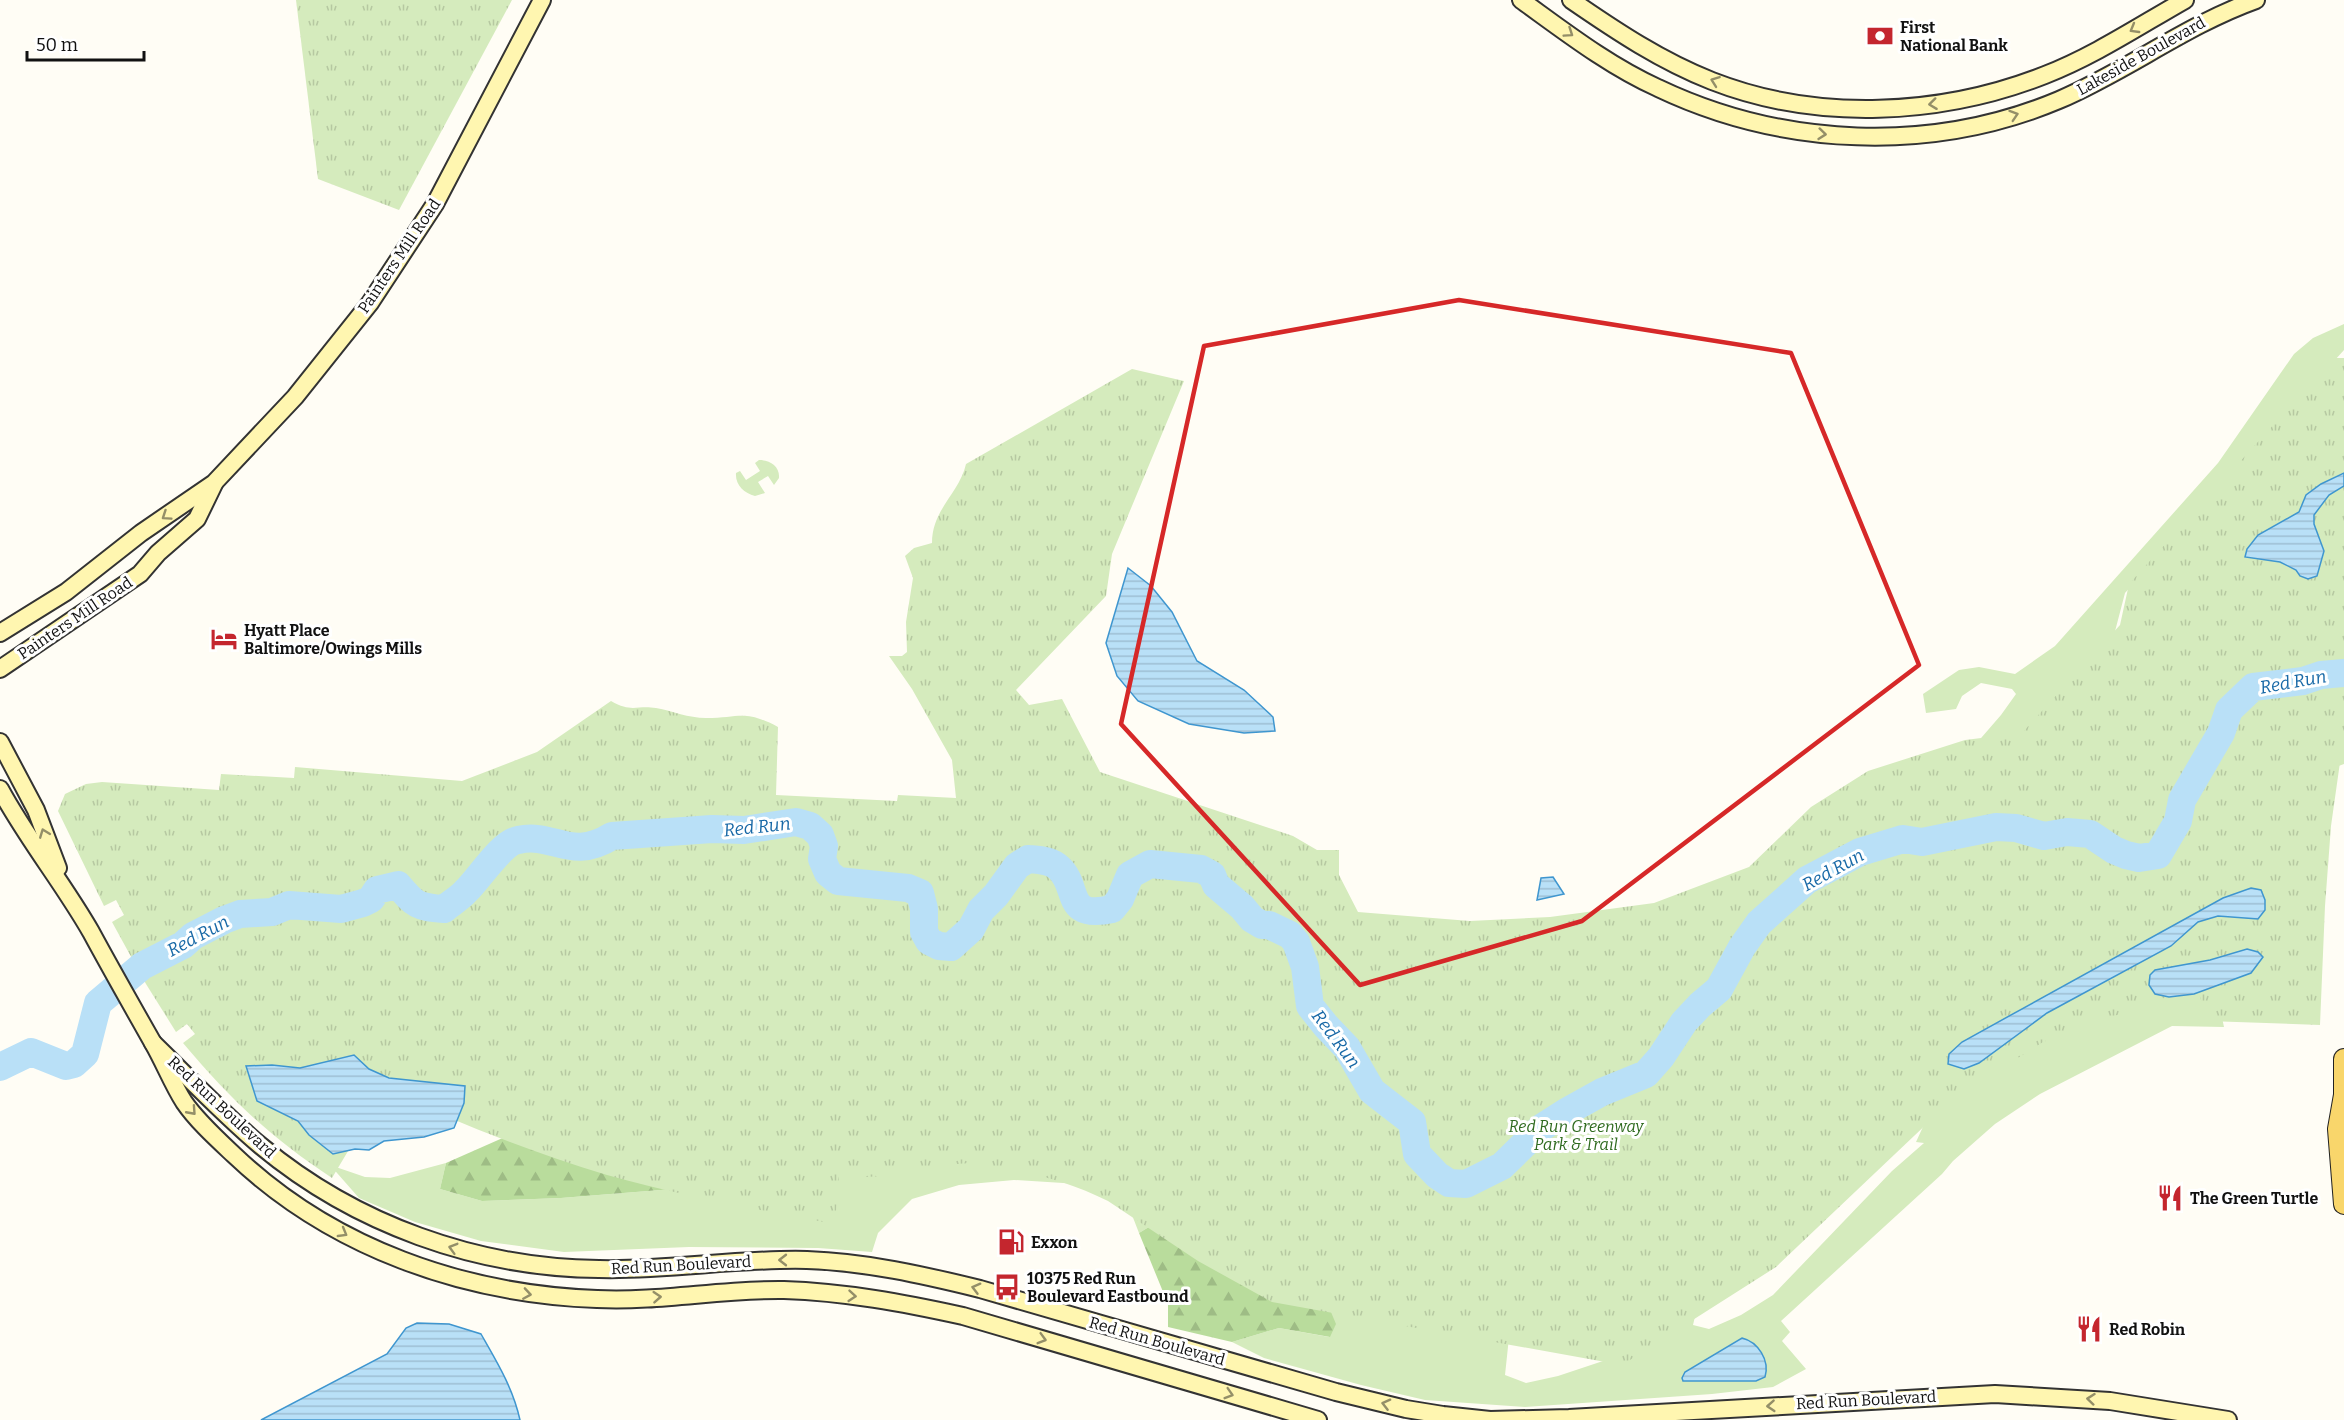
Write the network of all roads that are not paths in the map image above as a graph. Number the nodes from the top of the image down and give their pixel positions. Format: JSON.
{"nodes":[{"id":1,"x":542,"y":0,"type":"edge"},
{"id":2,"x":1521,"y":0,"type":"edge"},
{"id":3,"x":1571,"y":0,"type":"edge"},
{"id":4,"x":2185,"y":0,"type":"edge"},
{"id":5,"x":2256,"y":0,"type":"edge"},
{"id":6,"x":214,"y":483,"type":"junction"},
{"id":7,"x":0,"y":633,"type":"edge"},
{"id":8,"x":0,"y":669,"type":"edge"},
{"id":9,"x":0,"y":742,"type":"edge"},
{"id":10,"x":0,"y":789,"type":"edge"},
{"id":11,"x":68,"y":894,"type":"junction"},
{"id":12,"x":153,"y":1043,"type":"junction"},
{"id":13,"x":2344,"y":1059,"type":"edge"},
{"id":14,"x":2344,"y":1097,"type":"edge"},
{"id":15,"x":2344,"y":1204,"type":"edge"},
{"id":16,"x":1318,"y":1420,"type":"edge"},
{"id":17,"x":2228,"y":1420,"type":"edge"}],
"edges":[{"from":1,"to":6,"type":"main road","name":"Painters Mill Road"},
{"from":2,"to":5,"type":"main road","name":"Lakeside Boulevard","one_way":true},
{"from":4,"to":3,"type":"main road","name":"Lakeside Boulevard","one_way":true},
{"from":6,"to":7,"type":"main road","name":"Painters Mill Road","one_way":true},
{"from":6,"to":8,"type":"main road","name":"Painters Mill Road"},
{"from":11,"to":9,"type":"main road","name":"Red Run Boulevard","one_way":true},
{"from":10,"to":11,"type":"main road","name":"Red Run Boulevard"},
{"from":11,"to":12,"type":"main road","name":"Red Run Boulevard"},
{"from":12,"to":16,"type":"main road","name":"Red Run Boulevard","one_way":true},
{"from":17,"to":12,"type":"main road","name":"Red Run Boulevard","one_way":true},
{"from":13,"to":14,"type":"main road"},
{"from":14,"to":15,"type":"main road"}]}
